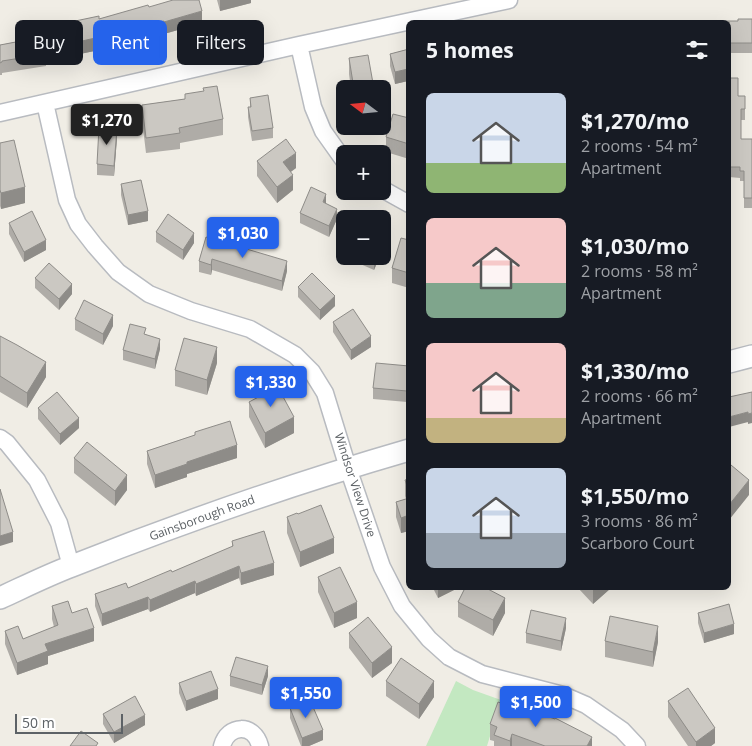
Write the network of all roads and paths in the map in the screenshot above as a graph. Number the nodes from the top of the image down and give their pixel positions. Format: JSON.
{"nodes":[{"id":1,"x":509,"y":0,"type":"edge"},
{"id":2,"x":416,"y":20,"type":"edge"},
{"id":3,"x":406,"y":22,"type":"edge"},
{"id":4,"x":299,"y":45,"type":"junction"},
{"id":5,"x":45,"y":103,"type":"junction"},
{"id":6,"x":0,"y":113,"type":"edge"},
{"id":7,"x":336,"y":149,"type":"edge"},
{"id":8,"x":391,"y":194,"type":"edge"},
{"id":9,"x":406,"y":202,"type":"edge"},
{"id":10,"x":752,"y":356,"type":"edge"},
{"id":11,"x":731,"y":361,"type":"edge"},
{"id":12,"x":0,"y":438,"type":"edge"},
{"id":13,"x":406,"y":451,"type":"edge"},
{"id":14,"x":348,"y":468,"type":"junction"},
{"id":15,"x":71,"y":566,"type":"junction"},
{"id":16,"x":0,"y":598,"type":"edge"},
{"id":17,"x":222,"y":746,"type":"edge"},
{"id":18,"x":260,"y":746,"type":"edge"},
{"id":19,"x":637,"y":746,"type":"edge"}],
"edges":[{"from":1,"to":2,"type":"street"},
{"from":3,"to":4,"type":"street"},
{"from":4,"to":5,"type":"street"},
{"from":4,"to":7,"type":"street"},
{"from":5,"to":6,"type":"street"},
{"from":5,"to":14,"type":"street","name":"Windsor View Drive"},
{"from":8,"to":9,"type":"street"},
{"from":10,"to":11,"type":"street"},
{"from":12,"to":15,"type":"street"},
{"from":13,"to":14,"type":"street","name":"Gainsborough Road"},
{"from":14,"to":15,"type":"street","name":"Gainsborough Road"},
{"from":14,"to":19,"type":"street","name":"Windsor View Drive"},
{"from":15,"to":16,"type":"street","name":"Gainsborough Road"},
{"from":17,"to":18,"type":"street"}]}
